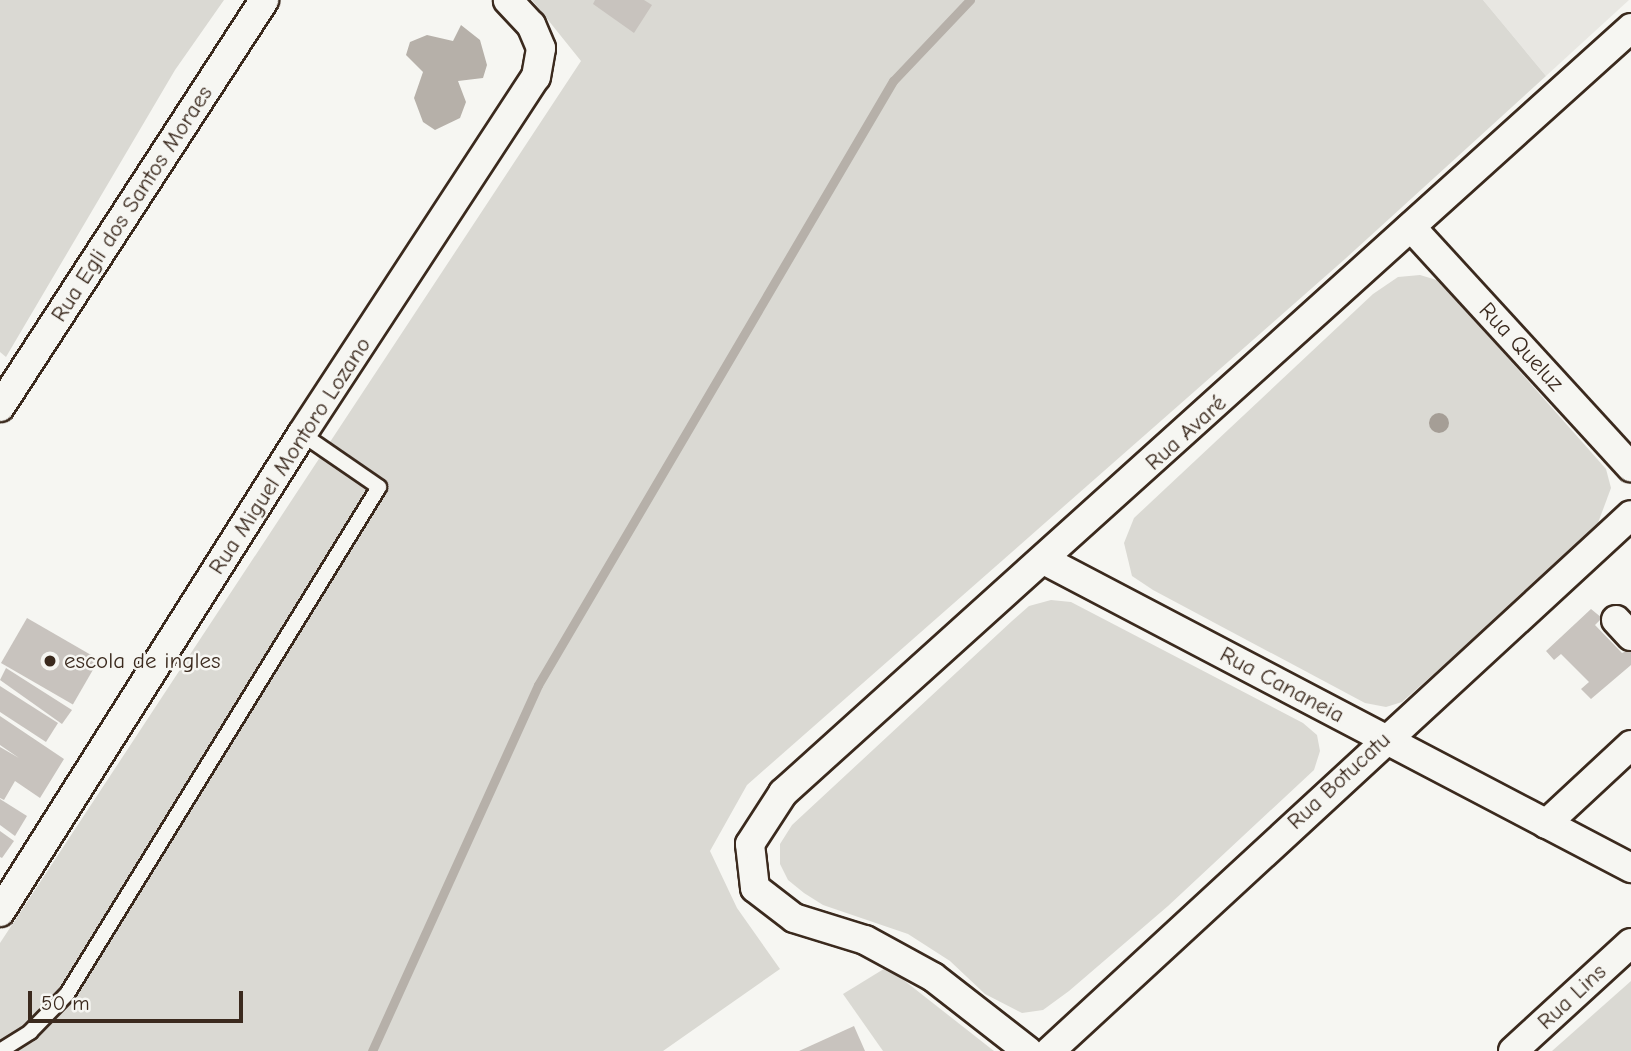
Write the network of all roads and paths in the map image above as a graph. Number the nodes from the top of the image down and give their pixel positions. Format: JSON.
{"nodes":[{"id":1,"x":264,"y":0,"type":"edge"},
{"id":2,"x":508,"y":0,"type":"edge"},
{"id":3,"x":1631,"y":28,"type":"edge"},
{"id":4,"x":1411,"y":227,"type":"junction"},
{"id":5,"x":0,"y":407,"type":"edge"},
{"id":6,"x":302,"y":434,"type":"junction"},
{"id":7,"x":1631,"y":467,"type":"edge"},
{"id":8,"x":1631,"y":515,"type":"edge"},
{"id":9,"x":1046,"y":561,"type":"junction"},
{"id":10,"x":1384,"y":739,"type":"junction"},
{"id":11,"x":1631,"y":745,"type":"edge"},
{"id":12,"x":1546,"y":824,"type":"junction"},
{"id":13,"x":1631,"y":868,"type":"edge"},
{"id":14,"x":0,"y":912,"type":"edge"},
{"id":15,"x":1631,"y":943,"type":"edge"},
{"id":16,"x":0,"y":1051,"type":"edge"},
{"id":17,"x":1028,"y":1051,"type":"edge"},
{"id":18,"x":1050,"y":1051,"type":"edge"},
{"id":19,"x":1513,"y":1051,"type":"edge"}],
"edges":[{"from":1,"to":5,"type":"street","name":"Rua Egli dos Santos Moraes"},
{"from":2,"to":6,"type":"street","name":"Rua Miguel Montoro Lozano"},
{"from":3,"to":4,"type":"street","name":"Rua Avaré"},
{"from":4,"to":7,"type":"street","name":"Rua Queluz"},
{"from":4,"to":9,"type":"street","name":"Rua Avaré"},
{"from":6,"to":14,"type":"street","name":"Rua Miguel Montoro Lozano"},
{"from":6,"to":16,"type":"lane"},
{"from":8,"to":10,"type":"street","name":"Rua Botucatu"},
{"from":9,"to":10,"type":"street","name":"Rua Cananeia"},
{"from":9,"to":17,"type":"street","name":"Rua Avaré"},
{"from":10,"to":12,"type":"street","name":"Rua Cananeia"},
{"from":10,"to":18,"type":"street","name":"Rua Botucatu"},
{"from":11,"to":12,"type":"street"},
{"from":12,"to":13,"type":"street","name":"Rua Cananeia"},
{"from":15,"to":19,"type":"street","name":"Rua Lins"}]}
